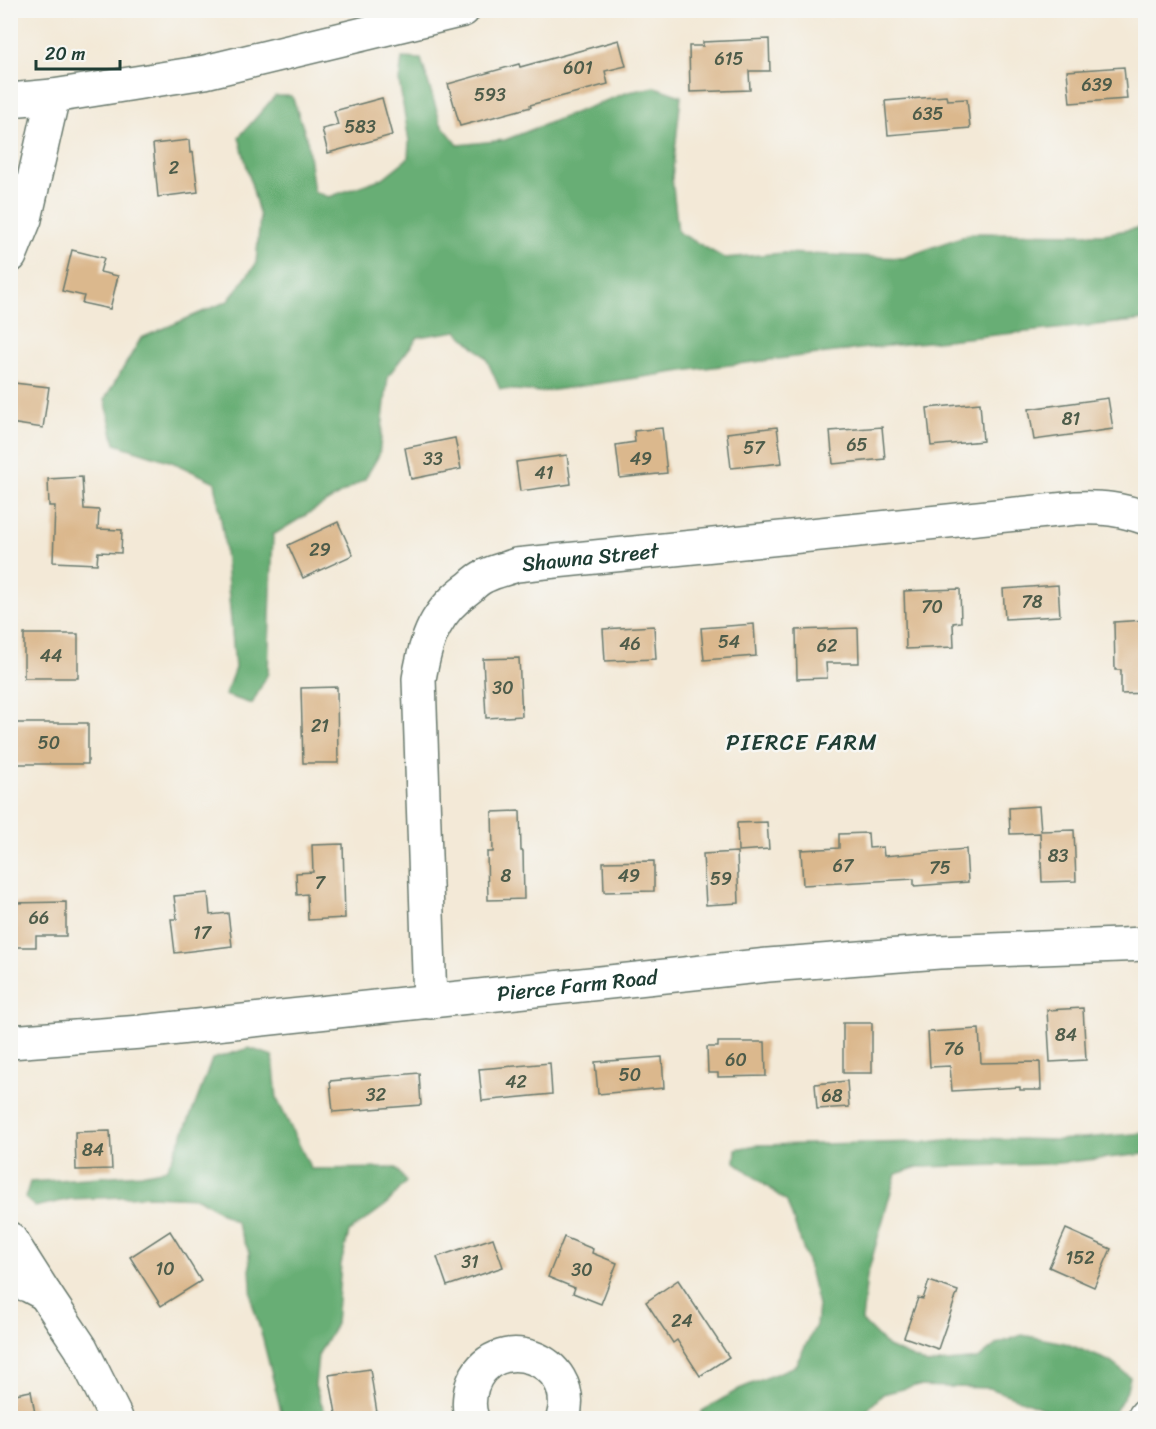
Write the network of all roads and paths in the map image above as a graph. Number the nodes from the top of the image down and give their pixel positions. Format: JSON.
{"nodes":[{"id":1,"x":463,"y":10,"type":"edge"},
{"id":2,"x":53,"y":96,"type":"junction"},
{"id":3,"x":10,"y":100,"type":"edge"},
{"id":4,"x":10,"y":256,"type":"edge"},
{"id":5,"x":1146,"y":518,"type":"edge"},
{"id":6,"x":1146,"y":944,"type":"edge"},
{"id":7,"x":430,"y":1002,"type":"junction"},
{"id":8,"x":10,"y":1042,"type":"edge"},
{"id":9,"x":10,"y":1239,"type":"edge"},
{"id":10,"x":10,"y":1280,"type":"edge"},
{"id":11,"x":45,"y":1294,"type":"junction"},
{"id":12,"x":116,"y":1419,"type":"edge"},
{"id":13,"x":472,"y":1419,"type":"edge"},
{"id":14,"x":563,"y":1419,"type":"edge"}],
"edges":[{"from":1,"to":2,"type":"street"},
{"from":2,"to":3,"type":"street"},
{"from":2,"to":4,"type":"street"},
{"from":5,"to":7,"type":"street","name":"Shawna Street"},
{"from":6,"to":7,"type":"street","name":"Pierce Farm Road"},
{"from":7,"to":8,"type":"street","name":"Pierce Farm Road"},
{"from":9,"to":11,"type":"street"},
{"from":10,"to":11,"type":"street"},
{"from":11,"to":12,"type":"street"},
{"from":13,"to":14,"type":"street"}]}
